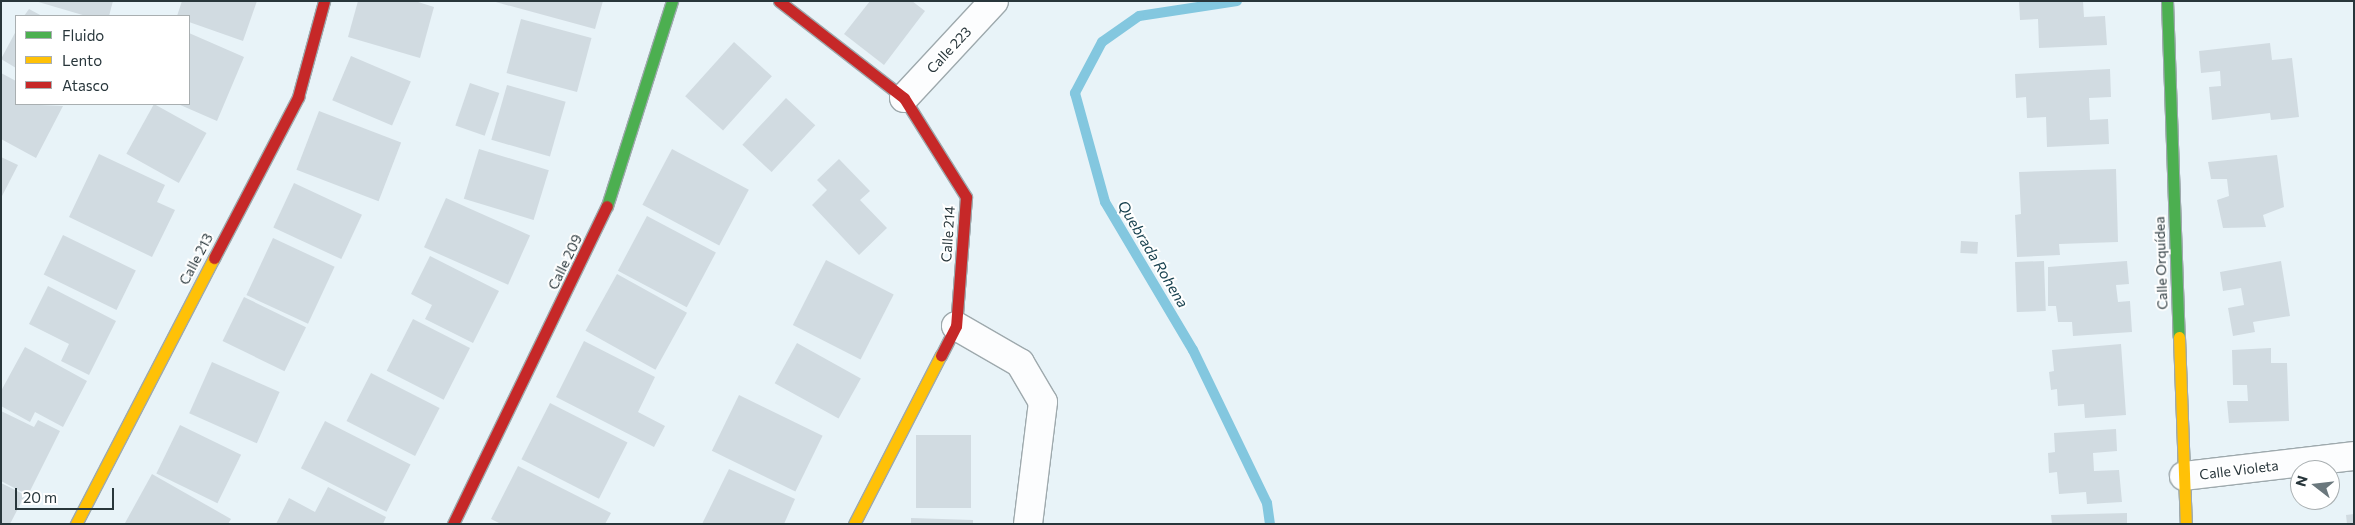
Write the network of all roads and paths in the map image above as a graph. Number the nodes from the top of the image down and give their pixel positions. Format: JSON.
{"nodes":[{"id":1,"x":324,"y":1,"type":"edge"},
{"id":2,"x":672,"y":1,"type":"edge"},
{"id":3,"x":779,"y":1,"type":"edge"},
{"id":4,"x":994,"y":1,"type":"edge"},
{"id":5,"x":2167,"y":1,"type":"edge"},
{"id":6,"x":904,"y":98,"type":"junction"},
{"id":7,"x":956,"y":326,"type":"junction"},
{"id":8,"x":2354,"y":456,"type":"edge"},
{"id":9,"x":2184,"y":476,"type":"junction"},
{"id":10,"x":76,"y":524,"type":"edge"},
{"id":11,"x":453,"y":524,"type":"edge"},
{"id":12,"x":854,"y":524,"type":"edge"},
{"id":13,"x":1028,"y":524,"type":"edge"},
{"id":14,"x":2186,"y":524,"type":"edge"}],
"edges":[{"from":1,"to":10,"type":"street","name":"Calle 213"},
{"from":2,"to":11,"type":"street","name":"Calle 209"},
{"from":3,"to":6,"type":"street","name":"Calle 214"},
{"from":4,"to":6,"type":"street","name":"Calle 223"},
{"from":5,"to":9,"type":"street","name":"Calle Orquídea"},
{"from":6,"to":7,"type":"street","name":"Calle 214"},
{"from":7,"to":12,"type":"street","name":"Calle 214"},
{"from":7,"to":13,"type":"street"},
{"from":8,"to":9,"type":"street","name":"Calle Violeta"},
{"from":9,"to":14,"type":"street","name":"Calle Orquídea"}]}
